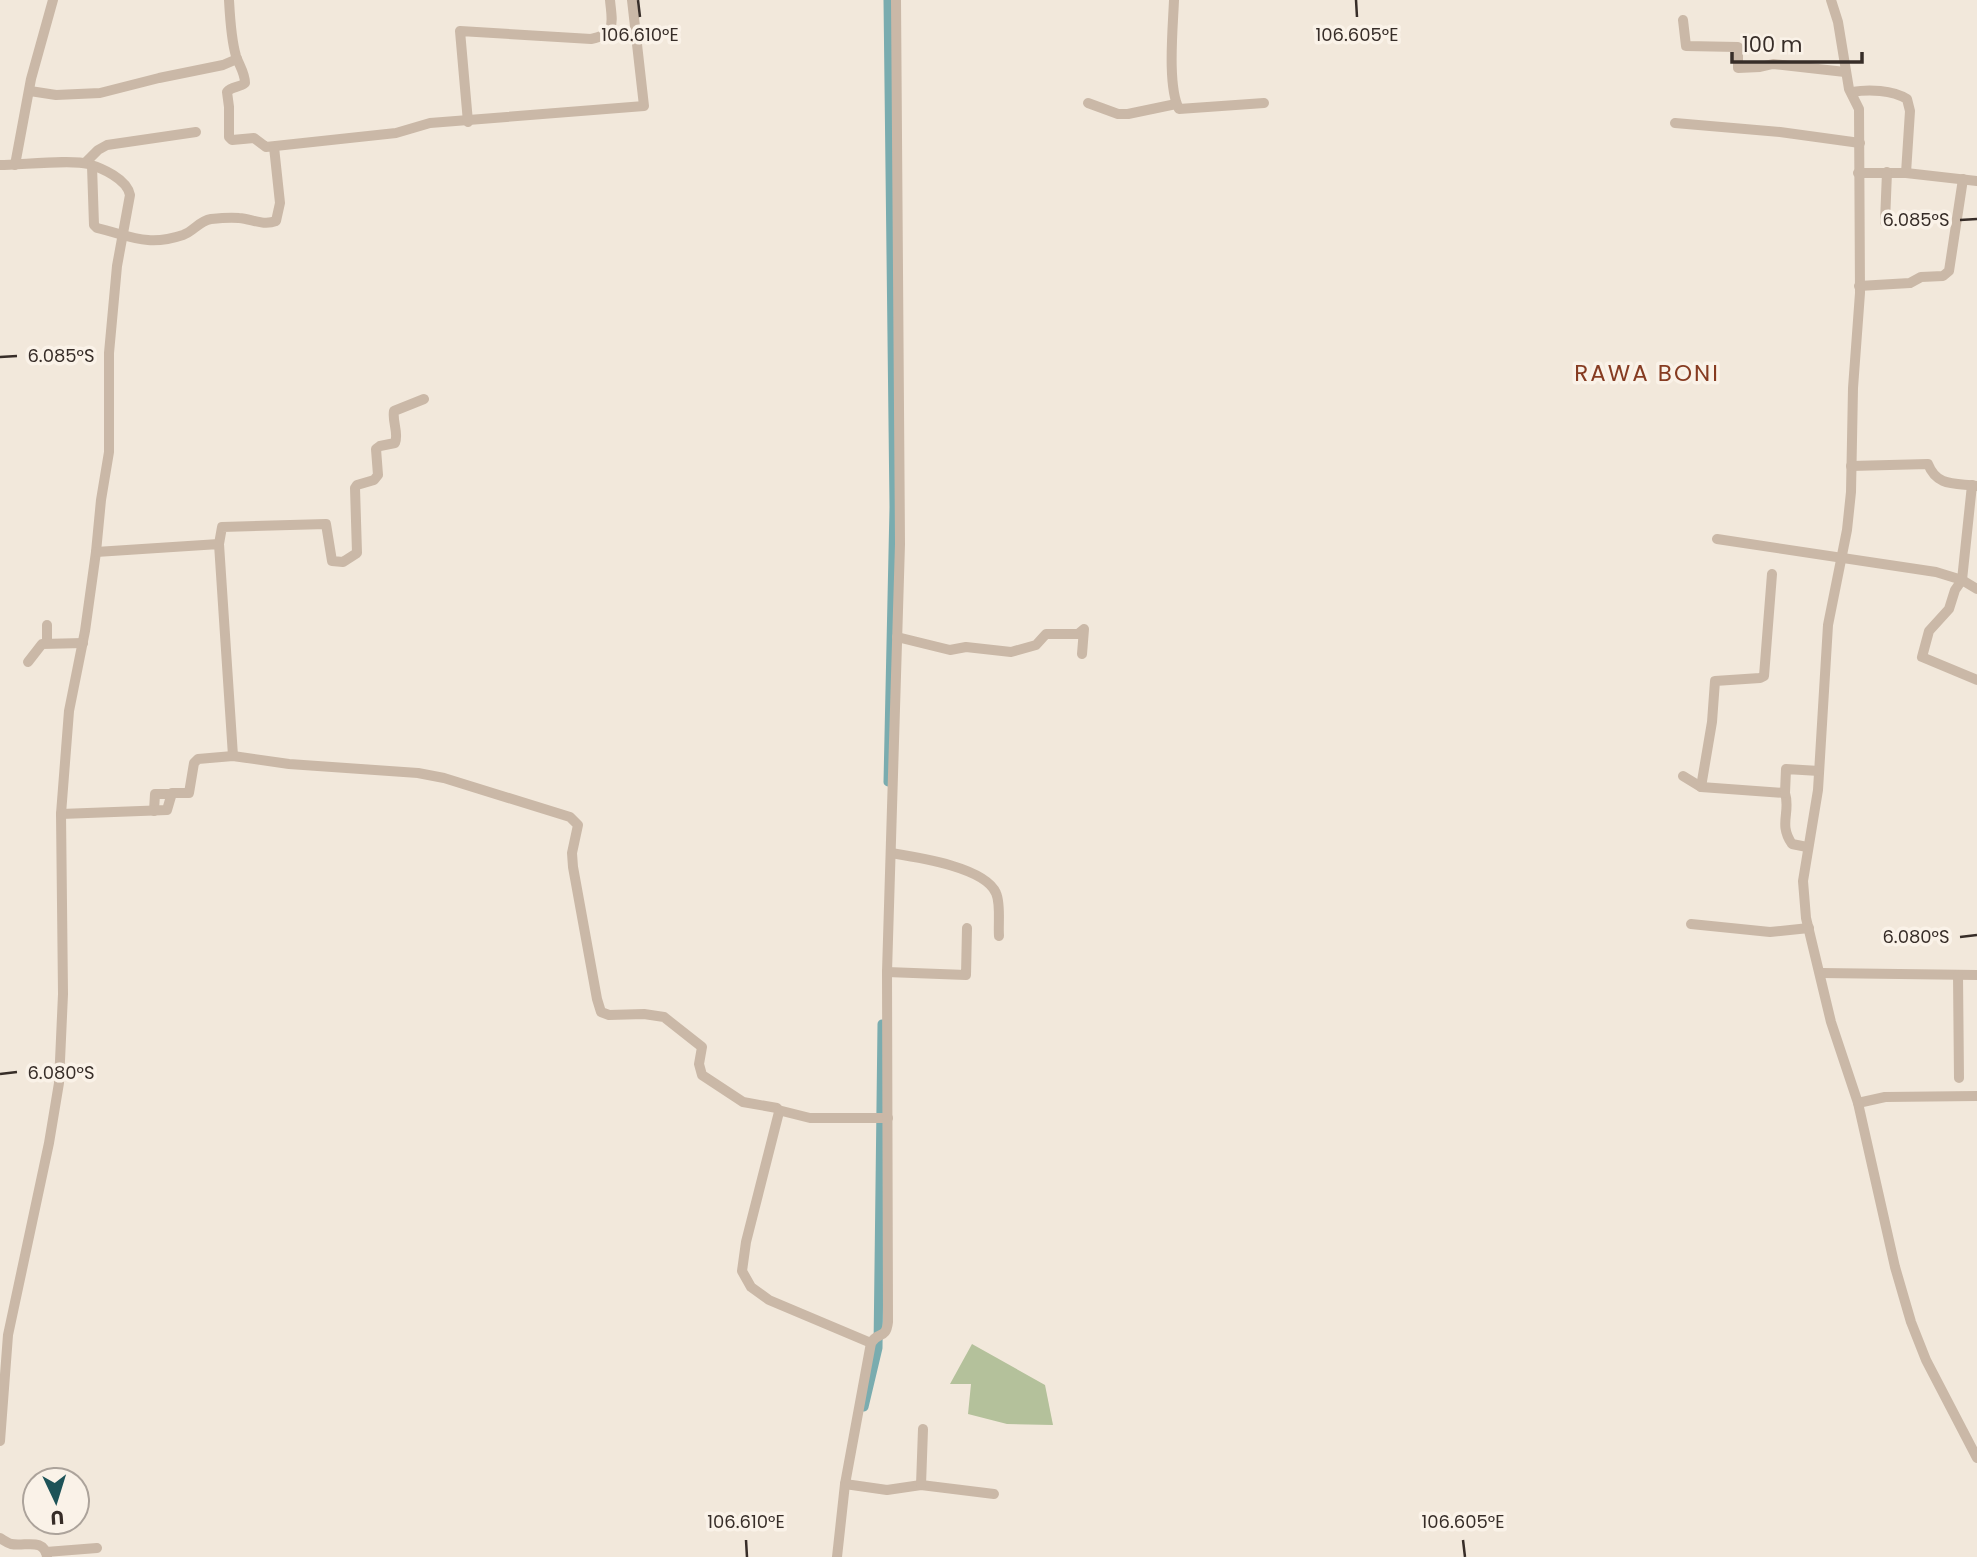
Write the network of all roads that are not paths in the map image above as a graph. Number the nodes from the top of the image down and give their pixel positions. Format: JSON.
{"nodes":[{"id":1,"x":53,"y":0,"type":"edge"},
{"id":2,"x":229,"y":0,"type":"edge"},
{"id":3,"x":610,"y":0,"type":"edge"},
{"id":4,"x":632,"y":0,"type":"edge"},
{"id":5,"x":896,"y":0,"type":"edge"},
{"id":6,"x":1174,"y":0,"type":"edge"},
{"id":7,"x":1831,"y":0,"type":"edge"},
{"id":8,"x":1683,"y":20,"type":"dead end"},
{"id":9,"x":237,"y":59,"type":"junction"},
{"id":10,"x":1845,"y":72,"type":"junction"},
{"id":11,"x":30,"y":90,"type":"junction"},
{"id":12,"x":1852,"y":92,"type":"junction"},
{"id":13,"x":1088,"y":103,"type":"dead end"},
{"id":14,"x":1264,"y":103,"type":"dead end"},
{"id":15,"x":1176,"y":104,"type":"junction"},
{"id":16,"x":468,"y":121,"type":"junction"},
{"id":17,"x":1675,"y":123,"type":"dead end"},
{"id":18,"x":196,"y":132,"type":"dead end"},
{"id":19,"x":1860,"y":143,"type":"junction"},
{"id":20,"x":274,"y":147,"type":"junction"},
{"id":21,"x":89,"y":164,"type":"junction"},
{"id":22,"x":0,"y":165,"type":"edge"},
{"id":23,"x":15,"y":165,"type":"junction"},
{"id":24,"x":1887,"y":172,"type":"junction"},
{"id":25,"x":1858,"y":173,"type":"junction"},
{"id":26,"x":1906,"y":173,"type":"junction"},
{"id":27,"x":1963,"y":179,"type":"junction"},
{"id":28,"x":1977,"y":181,"type":"edge"},
{"id":29,"x":1885,"y":222,"type":"dead end"},
{"id":30,"x":124,"y":235,"type":"junction"},
{"id":31,"x":1859,"y":286,"type":"junction"},
{"id":32,"x":424,"y":399,"type":"dead end"},
{"id":33,"x":1851,"y":466,"type":"junction"},
{"id":34,"x":1974,"y":486,"type":"edge"},
{"id":35,"x":1717,"y":539,"type":"dead end"},
{"id":36,"x":219,"y":544,"type":"junction"},
{"id":37,"x":96,"y":552,"type":"junction"},
{"id":38,"x":1842,"y":556,"type":"junction"},
{"id":39,"x":1772,"y":574,"type":"dead end"},
{"id":40,"x":1962,"y":580,"type":"junction"},
{"id":41,"x":1977,"y":589,"type":"edge"},
{"id":42,"x":47,"y":625,"type":"dead end"},
{"id":43,"x":897,"y":637,"type":"junction"},
{"id":44,"x":47,"y":643,"type":"junction"},
{"id":45,"x":83,"y":643,"type":"junction"},
{"id":46,"x":1082,"y":654,"type":"dead end"},
{"id":47,"x":28,"y":662,"type":"dead end"},
{"id":48,"x":1977,"y":680,"type":"edge"},
{"id":49,"x":233,"y":756,"type":"junction"},
{"id":50,"x":1819,"y":771,"type":"junction"},
{"id":51,"x":1683,"y":776,"type":"dead end"},
{"id":52,"x":1701,"y":787,"type":"junction"},
{"id":53,"x":1785,"y":793,"type":"junction"},
{"id":54,"x":61,"y":814,"type":"junction"},
{"id":55,"x":1807,"y":847,"type":"junction"},
{"id":56,"x":891,"y":853,"type":"junction"},
{"id":57,"x":1691,"y":925,"type":"dead end"},
{"id":58,"x":967,"y":928,"type":"dead end"},
{"id":59,"x":1809,"y":928,"type":"junction"},
{"id":60,"x":999,"y":936,"type":"dead end"},
{"id":61,"x":887,"y":972,"type":"junction"},
{"id":62,"x":1821,"y":973,"type":"junction"},
{"id":63,"x":1958,"y":975,"type":"junction"},
{"id":64,"x":1977,"y":975,"type":"edge"},
{"id":65,"x":1959,"y":1078,"type":"dead end"},
{"id":66,"x":1977,"y":1096,"type":"edge"},
{"id":67,"x":1858,"y":1103,"type":"junction"},
{"id":68,"x":778,"y":1110,"type":"junction"},
{"id":69,"x":883,"y":1118,"type":"junction"},
{"id":70,"x":877,"y":1339,"type":"junction"},
{"id":71,"x":923,"y":1429,"type":"dead end"},
{"id":72,"x":0,"y":1441,"type":"edge"},
{"id":73,"x":1977,"y":1458,"type":"edge"},
{"id":74,"x":849,"y":1484,"type":"junction"},
{"id":75,"x":921,"y":1485,"type":"junction"},
{"id":76,"x":994,"y":1494,"type":"dead end"},
{"id":77,"x":0,"y":1538,"type":"edge"},
{"id":78,"x":97,"y":1548,"type":"dead end"},
{"id":79,"x":46,"y":1555,"type":"edge"},
{"id":80,"x":837,"y":1557,"type":"edge"}],
"edges":[{"from":1,"to":11,"type":"street"},
{"from":2,"to":9,"type":"street"},
{"from":3,"to":16,"type":"street"},
{"from":4,"to":16,"type":"street"},
{"from":5,"to":43,"type":"street"},
{"from":6,"to":15,"type":"street"},
{"from":7,"to":10,"type":"street"},
{"from":8,"to":10,"type":"street"},
{"from":9,"to":11,"type":"street"},
{"from":9,"to":20,"type":"street"},
{"from":10,"to":12,"type":"street"},
{"from":11,"to":23,"type":"street"},
{"from":12,"to":19,"type":"street"},
{"from":12,"to":26,"type":"street"},
{"from":13,"to":15,"type":"street"},
{"from":14,"to":15,"type":"street"},
{"from":16,"to":20,"type":"street"},
{"from":17,"to":19,"type":"street"},
{"from":18,"to":21,"type":"street"},
{"from":19,"to":25,"type":"street"},
{"from":20,"to":30,"type":"street"},
{"from":21,"to":23,"type":"street"},
{"from":21,"to":30,"type":"street"},
{"from":21,"to":30,"type":"street"},
{"from":22,"to":23,"type":"street"},
{"from":24,"to":25,"type":"street"},
{"from":24,"to":26,"type":"street"},
{"from":24,"to":29,"type":"street"},
{"from":25,"to":31,"type":"street"},
{"from":26,"to":27,"type":"street"},
{"from":27,"to":28,"type":"street"},
{"from":27,"to":31,"type":"street"},
{"from":30,"to":37,"type":"street"},
{"from":31,"to":33,"type":"street"},
{"from":32,"to":36,"type":"street"},
{"from":33,"to":34,"type":"street"},
{"from":33,"to":38,"type":"street"},
{"from":34,"to":40,"type":"street"},
{"from":35,"to":38,"type":"street"},
{"from":36,"to":37,"type":"street"},
{"from":36,"to":49,"type":"street"},
{"from":37,"to":45,"type":"street"},
{"from":38,"to":40,"type":"street"},
{"from":38,"to":50,"type":"street"},
{"from":39,"to":52,"type":"street"},
{"from":40,"to":41,"type":"street"},
{"from":40,"to":48,"type":"street"},
{"from":42,"to":44,"type":"street"},
{"from":43,"to":46,"type":"street"},
{"from":43,"to":56,"type":"street"},
{"from":44,"to":45,"type":"street"},
{"from":44,"to":47,"type":"street"},
{"from":45,"to":54,"type":"street"},
{"from":49,"to":54,"type":"street"},
{"from":49,"to":68,"type":"street"},
{"from":50,"to":53,"type":"street"},
{"from":50,"to":55,"type":"street"},
{"from":51,"to":52,"type":"street"},
{"from":52,"to":53,"type":"street"},
{"from":53,"to":55,"type":"street"},
{"from":54,"to":72,"type":"street"},
{"from":55,"to":59,"type":"street"},
{"from":56,"to":60,"type":"street"},
{"from":56,"to":61,"type":"street"},
{"from":57,"to":59,"type":"street"},
{"from":58,"to":61,"type":"street"},
{"from":59,"to":62,"type":"street"},
{"from":61,"to":69,"type":"street"},
{"from":62,"to":63,"type":"street"},
{"from":62,"to":67,"type":"street"},
{"from":63,"to":64,"type":"street"},
{"from":63,"to":65,"type":"street"},
{"from":66,"to":67,"type":"street"},
{"from":67,"to":73,"type":"street"},
{"from":68,"to":69,"type":"street"},
{"from":68,"to":70,"type":"street"},
{"from":69,"to":70,"type":"street"},
{"from":70,"to":74,"type":"street"},
{"from":71,"to":75,"type":"street"},
{"from":74,"to":75,"type":"street"},
{"from":74,"to":80,"type":"street"},
{"from":75,"to":76,"type":"street"},
{"from":77,"to":79,"type":"street"},
{"from":78,"to":79,"type":"street"}]}
